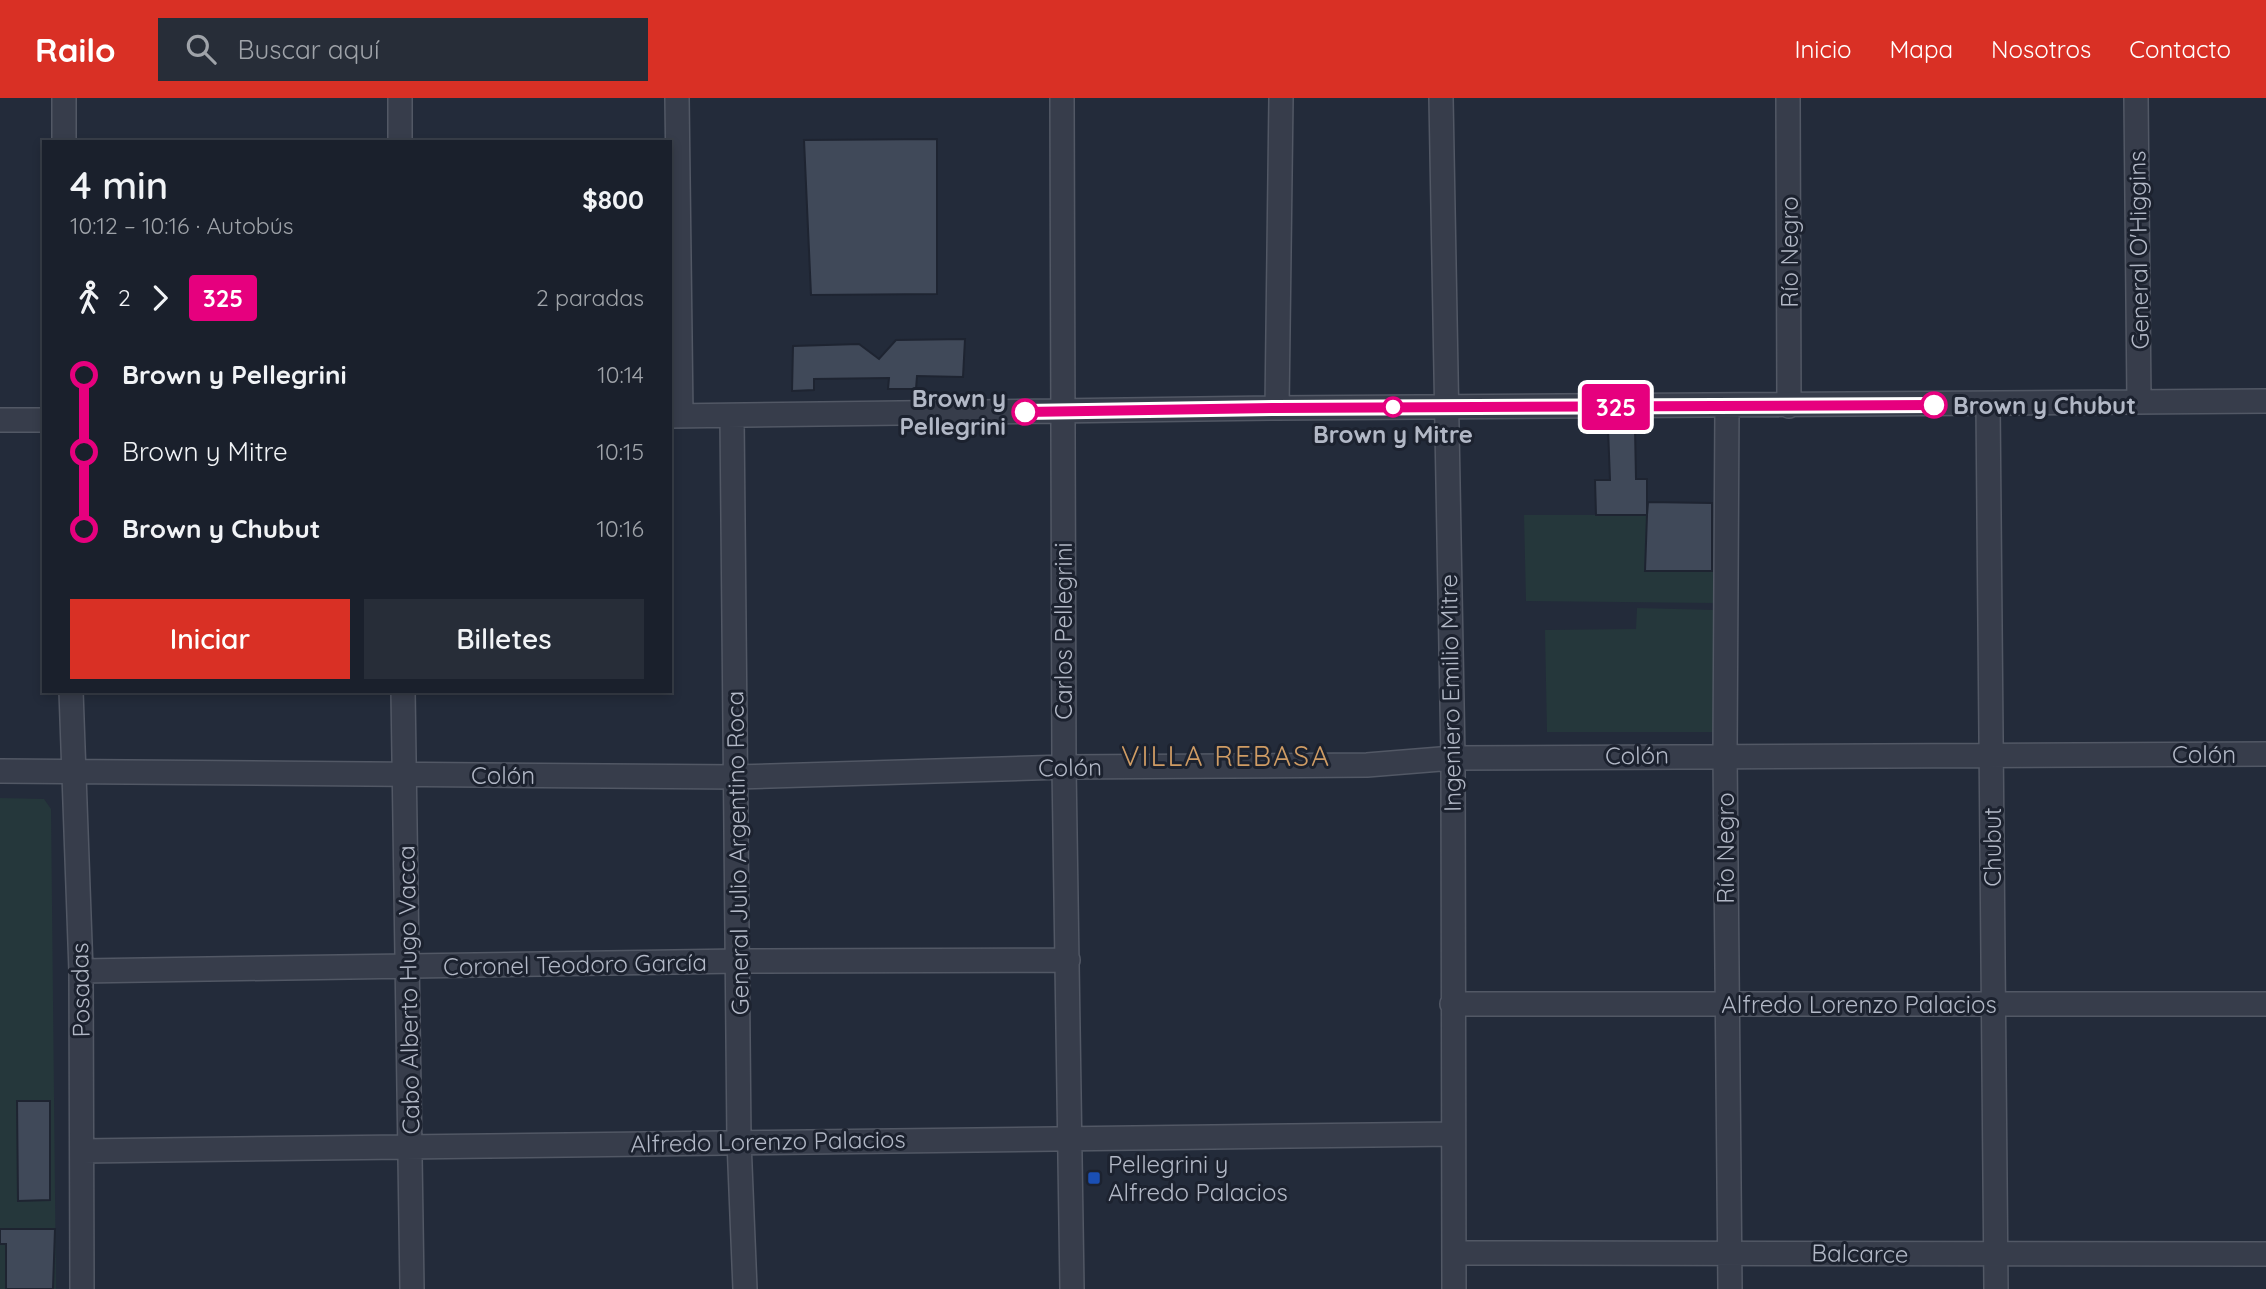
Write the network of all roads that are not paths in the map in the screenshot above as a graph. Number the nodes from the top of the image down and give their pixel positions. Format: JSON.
{"nodes":[{"id":1,"x":64,"y":98,"type":"edge"},
{"id":2,"x":400,"y":98,"type":"edge"},
{"id":3,"x":677,"y":98,"type":"edge"},
{"id":4,"x":1062,"y":98,"type":"edge"},
{"id":5,"x":1281,"y":98,"type":"edge"},
{"id":6,"x":1441,"y":98,"type":"edge"},
{"id":7,"x":1788,"y":98,"type":"edge"},
{"id":8,"x":2136,"y":98,"type":"edge"},
{"id":9,"x":64,"y":140,"type":"edge"},
{"id":10,"x":400,"y":140,"type":"edge"},
{"id":11,"x":2139,"y":401,"type":"junction"},
{"id":12,"x":2266,"y":401,"type":"edge"},
{"id":13,"x":1988,"y":404,"type":"junction"},
{"id":14,"x":1790,"y":406,"type":"junction"},
{"id":15,"x":1444,"y":407,"type":"junction"},
{"id":16,"x":1727,"y":407,"type":"junction"},
{"id":17,"x":1277,"y":408,"type":"junction"},
{"id":18,"x":1062,"y":411,"type":"junction"},
{"id":19,"x":675,"y":416,"type":"edge"},
{"id":20,"x":732,"y":417,"type":"junction"},
{"id":21,"x":42,"y":419,"type":"edge"},
{"id":22,"x":0,"y":420,"type":"edge"},
{"id":23,"x":71,"y":693,"type":"edge"},
{"id":24,"x":403,"y":693,"type":"edge"},
{"id":25,"x":1992,"y":753,"type":"junction"},
{"id":26,"x":1725,"y":754,"type":"junction"},
{"id":27,"x":2266,"y":754,"type":"edge"},
{"id":28,"x":1453,"y":758,"type":"junction"},
{"id":29,"x":1064,"y":767,"type":"junction"},
{"id":30,"x":0,"y":771,"type":"edge"},
{"id":31,"x":72,"y":771,"type":"junction"},
{"id":32,"x":404,"y":774,"type":"junction"},
{"id":33,"x":736,"y":777,"type":"junction"},
{"id":34,"x":1068,"y":960,"type":"junction"},
{"id":35,"x":740,"y":961,"type":"junction"},
{"id":36,"x":408,"y":967,"type":"junction"},
{"id":37,"x":81,"y":971,"type":"junction"},
{"id":38,"x":1726,"y":1003,"type":"junction"},
{"id":39,"x":1452,"y":1004,"type":"junction"},
{"id":40,"x":2266,"y":1004,"type":"edge"},
{"id":41,"x":1992,"y":1005,"type":"junction"},
{"id":42,"x":1453,"y":1135,"type":"junction"},
{"id":43,"x":1071,"y":1136,"type":"junction"},
{"id":44,"x":739,"y":1141,"type":"junction"},
{"id":45,"x":412,"y":1149,"type":"junction"},
{"id":46,"x":82,"y":1151,"type":"junction"},
{"id":47,"x":1730,"y":1252,"type":"junction"},
{"id":48,"x":1454,"y":1253,"type":"junction"},
{"id":49,"x":2266,"y":1254,"type":"edge"},
{"id":50,"x":1996,"y":1255,"type":"junction"},
{"id":51,"x":82,"y":1289,"type":"edge"},
{"id":52,"x":412,"y":1289,"type":"edge"},
{"id":53,"x":745,"y":1289,"type":"edge"},
{"id":54,"x":1072,"y":1289,"type":"edge"},
{"id":55,"x":1454,"y":1289,"type":"edge"},
{"id":56,"x":1730,"y":1289,"type":"edge"},
{"id":57,"x":1996,"y":1289,"type":"edge"}],
"edges":[{"from":1,"to":9,"type":"street"},
{"from":2,"to":10,"type":"street"},
{"from":3,"to":19,"type":"street"},
{"from":4,"to":18,"type":"street","name":"Carlos Pellegrini"},
{"from":5,"to":17,"type":"street"},
{"from":6,"to":15,"type":"street","name":"Ingeniero Emilio Mitre"},
{"from":7,"to":14,"type":"street","name":"Río Negro"},
{"from":8,"to":11,"type":"street","name":"General O'Higgins"},
{"from":11,"to":12,"type":"street"},
{"from":11,"to":13,"type":"street"},
{"from":13,"to":14,"type":"street"},
{"from":13,"to":25,"type":"street","name":"Chubut"},
{"from":14,"to":16,"type":"street"},
{"from":15,"to":16,"type":"street"},
{"from":15,"to":17,"type":"street"},
{"from":15,"to":28,"type":"street","name":"Ingeniero Emilio Mitre"},
{"from":16,"to":26,"type":"street","name":"Río Negro"},
{"from":17,"to":18,"type":"street"},
{"from":18,"to":20,"type":"street"},
{"from":18,"to":29,"type":"street","name":"Carlos Pellegrini"},
{"from":19,"to":20,"type":"street"},
{"from":20,"to":33,"type":"street","name":"General Julio Argentino Roca"},
{"from":21,"to":22,"type":"street"},
{"from":23,"to":31,"type":"street","name":"Posadas"},
{"from":24,"to":32,"type":"street","name":"Cabo Alberto Hugo Vacca"},
{"from":25,"to":26,"type":"street","name":"Colón"},
{"from":25,"to":27,"type":"street","name":"Colón"},
{"from":25,"to":41,"type":"street","name":"Chubut"},
{"from":26,"to":28,"type":"street","name":"Colón"},
{"from":26,"to":38,"type":"street","name":"Río Negro"},
{"from":28,"to":29,"type":"street","name":"Colón"},
{"from":28,"to":39,"type":"street","name":"Ingeniero Emilio Mitre"},
{"from":29,"to":33,"type":"street","name":"Colón"},
{"from":29,"to":34,"type":"street","name":"Carlos Pellegrini"},
{"from":30,"to":31,"type":"street","name":"Colón"},
{"from":31,"to":32,"type":"street","name":"Colón"},
{"from":31,"to":37,"type":"street","name":"Posadas"},
{"from":32,"to":33,"type":"street","name":"Colón"},
{"from":32,"to":36,"type":"street","name":"Cabo Alberto Hugo Vacca"},
{"from":33,"to":35,"type":"street","name":"General Julio Argentino Roca"},
{"from":34,"to":35,"type":"street","name":"Coronel Teodoro García"},
{"from":34,"to":43,"type":"street","name":"Carlos Pellegrini"},
{"from":35,"to":36,"type":"street","name":"Coronel Teodoro García"},
{"from":35,"to":44,"type":"street","name":"General Julio Argentino Roca"},
{"from":36,"to":37,"type":"street","name":"Coronel Teodoro García"},
{"from":36,"to":45,"type":"street","name":"Cabo Alberto Hugo Vacca"},
{"from":37,"to":46,"type":"street","name":"Posadas"},
{"from":38,"to":39,"type":"street","name":"Alfredo Lorenzo Palacios"},
{"from":38,"to":41,"type":"street","name":"Alfredo Lorenzo Palacios"},
{"from":38,"to":47,"type":"street","name":"Río Negro"},
{"from":39,"to":42,"type":"street","name":"Ingeniero Emilio Mitre"},
{"from":40,"to":41,"type":"street","name":"Alfredo Lorenzo Palacios"},
{"from":41,"to":50,"type":"street","name":"Chubut"},
{"from":42,"to":43,"type":"street","name":"Alfredo Lorenzo Palacios"},
{"from":42,"to":48,"type":"street","name":"Ingeniero Emilio Mitre"},
{"from":43,"to":44,"type":"street","name":"Alfredo Lorenzo Palacios"},
{"from":43,"to":54,"type":"street","name":"Carlos Pellegrini"},
{"from":44,"to":45,"type":"street","name":"Alfredo Lorenzo Palacios"},
{"from":44,"to":53,"type":"street","name":"General Julio Argentino Roca"},
{"from":45,"to":46,"type":"street","name":"Alfredo Lorenzo Palacios"},
{"from":45,"to":52,"type":"street","name":"Cabo Alberto Hugo Vacca"},
{"from":46,"to":51,"type":"street","name":"Posadas"},
{"from":47,"to":48,"type":"street","name":"Balcarce"},
{"from":47,"to":50,"type":"street","name":"Balcarce"},
{"from":47,"to":56,"type":"street","name":"Río Negro"},
{"from":48,"to":55,"type":"street","name":"Ingeniero Emilio Mitre"},
{"from":49,"to":50,"type":"street","name":"Balcarce"},
{"from":50,"to":57,"type":"street","name":"Chubut"}]}
